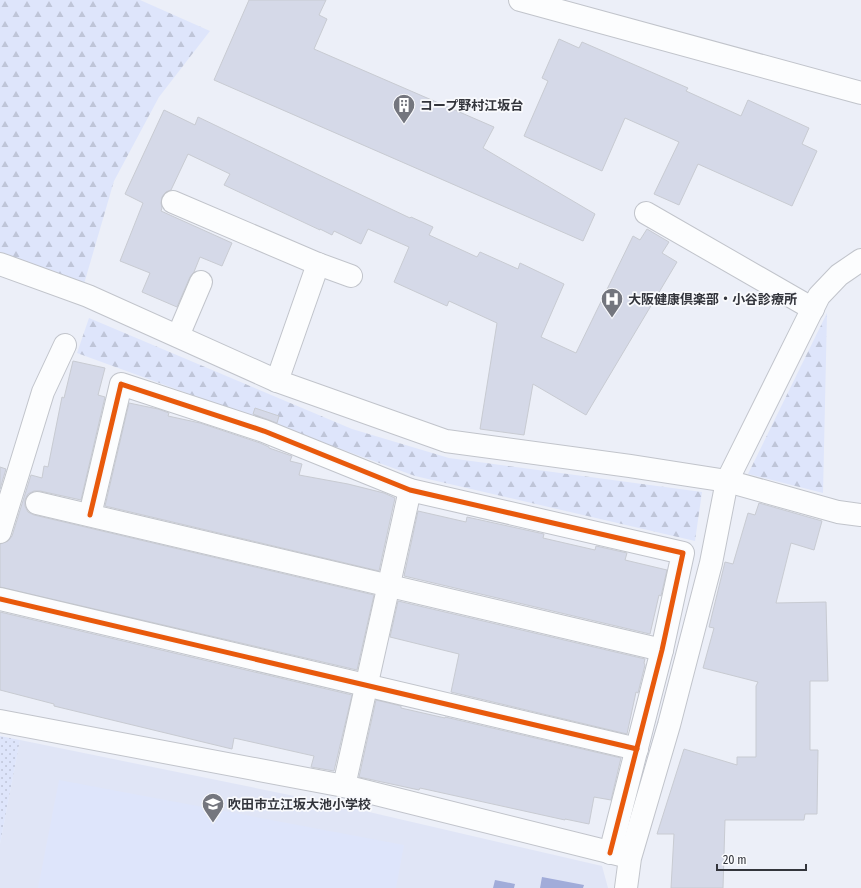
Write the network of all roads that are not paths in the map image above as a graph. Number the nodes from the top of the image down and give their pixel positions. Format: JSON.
{"nodes":[{"id":1,"x":520,"y":0,"type":"edge"},
{"id":2,"x":861,"y":93,"type":"edge"},
{"id":3,"x":173,"y":202,"type":"dead end"},
{"id":4,"x":646,"y":212,"type":"dead end"},
{"id":5,"x":861,"y":260,"type":"edge"},
{"id":6,"x":0,"y":264,"type":"edge"},
{"id":7,"x":318,"y":264,"type":"junction"},
{"id":8,"x":351,"y":276,"type":"dead end"},
{"id":9,"x":201,"y":282,"type":"dead end"},
{"id":10,"x":813,"y":309,"type":"junction"},
{"id":11,"x":178,"y":336,"type":"junction"},
{"id":12,"x":65,"y":345,"type":"dead end"},
{"id":13,"x":277,"y":381,"type":"junction"},
{"id":14,"x":727,"y":481,"type":"junction"},
{"id":15,"x":410,"y":490,"type":"junction"},
{"id":16,"x":37,"y":502,"type":"dead end"},
{"id":17,"x":3,"y":509,"type":"edge"},
{"id":18,"x":90,"y":515,"type":"junction"},
{"id":19,"x":861,"y":515,"type":"edge"},
{"id":20,"x":0,"y":532,"type":"edge"},
{"id":21,"x":389,"y":585,"type":"junction"},
{"id":22,"x":0,"y":599,"type":"edge"},
{"id":23,"x":662,"y":650,"type":"junction"},
{"id":24,"x":367,"y":685,"type":"junction"},
{"id":25,"x":0,"y":721,"type":"edge"},
{"id":26,"x":637,"y":749,"type":"junction"},
{"id":27,"x":344,"y":786,"type":"junction"},
{"id":28,"x":620,"y":855,"type":"junction"},
{"id":29,"x":626,"y":888,"type":"edge"}],
"edges":[{"from":1,"to":2,"type":"street"},
{"from":3,"to":7,"type":"street"},
{"from":4,"to":10,"type":"street"},
{"from":5,"to":10,"type":"street"},
{"from":6,"to":11,"type":"street"},
{"from":7,"to":8,"type":"street"},
{"from":7,"to":13,"type":"street"},
{"from":9,"to":11,"type":"street"},
{"from":10,"to":14,"type":"street"},
{"from":11,"to":13,"type":"street"},
{"from":12,"to":17,"type":"street"},
{"from":13,"to":14,"type":"street"},
{"from":14,"to":19,"type":"street"},
{"from":14,"to":28,"type":"street"},
{"from":15,"to":18,"type":"street"},
{"from":15,"to":21,"type":"street"},
{"from":15,"to":23,"type":"street"},
{"from":16,"to":18,"type":"street"},
{"from":17,"to":20,"type":"street"},
{"from":18,"to":21,"type":"street"},
{"from":21,"to":23,"type":"street"},
{"from":21,"to":24,"type":"street"},
{"from":22,"to":24,"type":"street"},
{"from":23,"to":26,"type":"street"},
{"from":24,"to":26,"type":"street"},
{"from":24,"to":27,"type":"street"},
{"from":25,"to":27,"type":"street"},
{"from":26,"to":28,"type":"street"},
{"from":27,"to":28,"type":"street"},
{"from":28,"to":29,"type":"street"}]}
